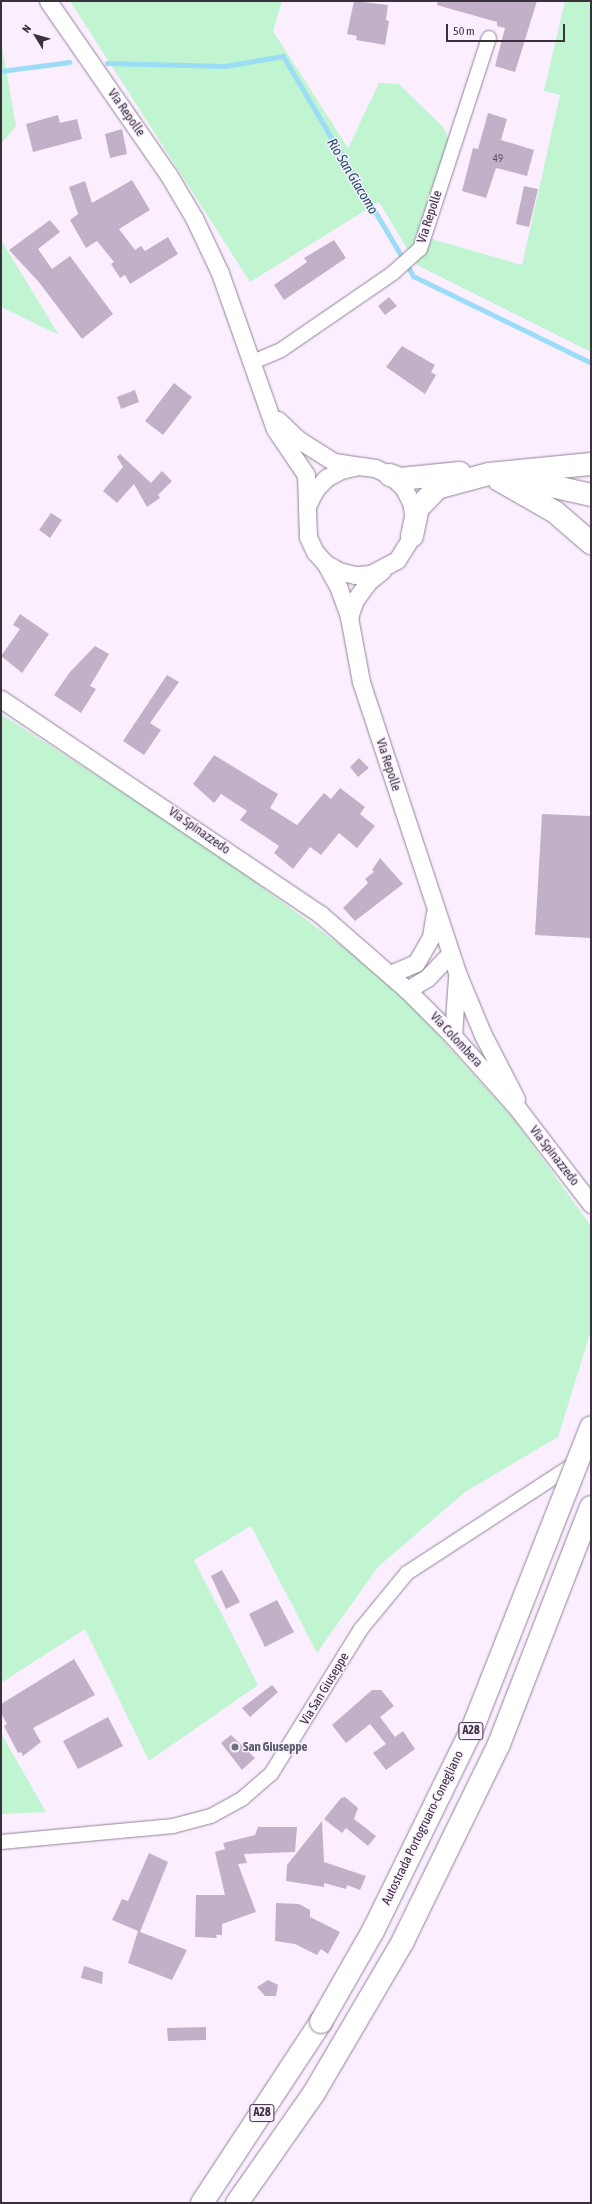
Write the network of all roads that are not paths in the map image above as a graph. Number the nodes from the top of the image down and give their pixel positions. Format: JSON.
{"nodes":[{"id":1,"x":48,"y":1,"type":"edge"},
{"id":2,"x":489,"y":38,"type":"dead end"},
{"id":3,"x":253,"y":362,"type":"junction"},
{"id":4,"x":268,"y":410,"type":"junction"},
{"id":5,"x":591,"y":464,"type":"edge"},
{"id":6,"x":382,"y":472,"type":"junction"},
{"id":7,"x":489,"y":474,"type":"junction"},
{"id":8,"x":591,"y":495,"type":"edge"},
{"id":9,"x":307,"y":506,"type":"junction"},
{"id":10,"x":412,"y":536,"type":"junction"},
{"id":11,"x":591,"y":542,"type":"edge"},
{"id":12,"x":326,"y":563,"type":"junction"},
{"id":13,"x":386,"y":568,"type":"junction"},
{"id":14,"x":350,"y":617,"type":"junction"},
{"id":15,"x":1,"y":699,"type":"edge"},
{"id":16,"x":435,"y":911,"type":"junction"},
{"id":17,"x":450,"y":954,"type":"junction"},
{"id":18,"x":390,"y":974,"type":"junction"},
{"id":19,"x":458,"y":975,"type":"junction"},
{"id":20,"x":407,"y":990,"type":"junction"},
{"id":21,"x":453,"y":1036,"type":"junction"},
{"id":22,"x":518,"y":1109,"type":"junction"},
{"id":23,"x":591,"y":1204,"type":"edge"},
{"id":24,"x":591,"y":1427,"type":"edge"},
{"id":25,"x":591,"y":1452,"type":"edge"},
{"id":26,"x":591,"y":1507,"type":"edge"},
{"id":27,"x":1,"y":1842,"type":"edge"},
{"id":28,"x":202,"y":2203,"type":"edge"},
{"id":29,"x":237,"y":2203,"type":"edge"}],
"edges":[{"from":1,"to":3,"type":"street","name":"Via Repolle"},
{"from":2,"to":3,"type":"street","name":"Via Repolle"},
{"from":3,"to":4,"type":"street","name":"Via Repolle"},
{"from":4,"to":6,"type":"street","name":"Via Repolle"},
{"from":4,"to":9,"type":"street","name":"Via Repolle"},
{"from":5,"to":7,"type":"highway"},
{"from":6,"to":7,"type":"highway"},
{"from":6,"to":9,"type":"street"},
{"from":6,"to":10,"type":"street"},
{"from":7,"to":8,"type":"highway"},
{"from":7,"to":10,"type":"highway"},
{"from":7,"to":11,"type":"highway"},
{"from":9,"to":12,"type":"street","name":"Via Repolle"},
{"from":10,"to":13,"type":"street"},
{"from":12,"to":13,"type":"street"},
{"from":12,"to":14,"type":"street","name":"Via Repolle"},
{"from":13,"to":14,"type":"street"},
{"from":14,"to":16,"type":"street","name":"Via Repolle"},
{"from":15,"to":18,"type":"street","name":"Via Spinazzedo"},
{"from":16,"to":17,"type":"street","name":"Via Repolle"},
{"from":16,"to":18,"type":"street","name":"Via Repolle"},
{"from":17,"to":19,"type":"street","name":"Via Repolle"},
{"from":17,"to":20,"type":"street"},
{"from":18,"to":20,"type":"street","name":"Via Colombera"},
{"from":19,"to":21,"type":"street","name":"Via Repolle"},
{"from":19,"to":22,"type":"street","name":"Via Repolle"},
{"from":20,"to":21,"type":"street","name":"Via Colombera"},
{"from":21,"to":22,"type":"street","name":"Via Colombera"},
{"from":22,"to":23,"type":"street","name":"Via Spinazzedo"},
{"from":24,"to":28,"type":"highway","name":"Autostrada Portogruaro-Conegliano","number":"A28","bridge":true},
{"from":25,"to":27,"type":"street","name":"Via San Giuseppe"},
{"from":26,"to":29,"type":"highway","number":"A28"}]}
